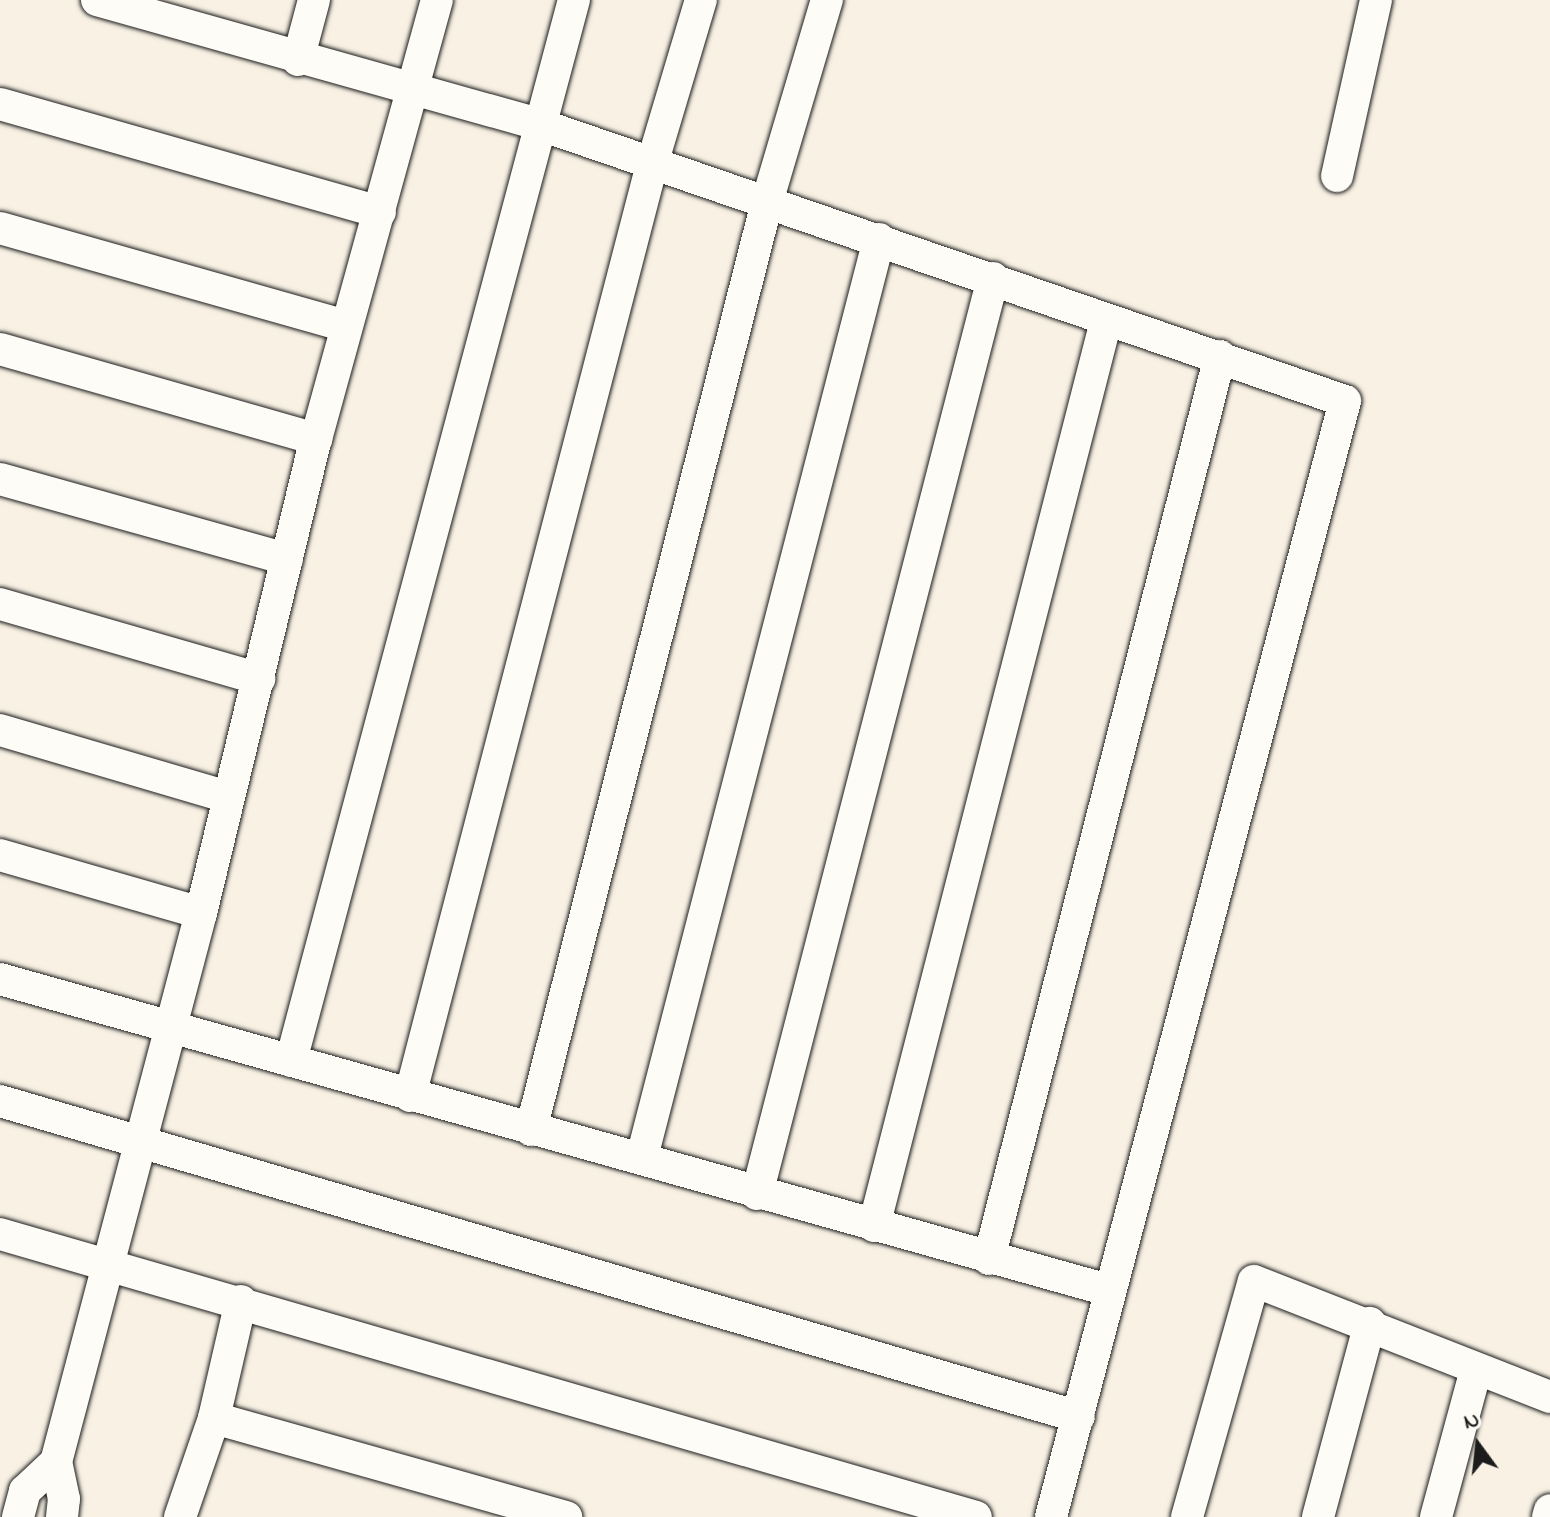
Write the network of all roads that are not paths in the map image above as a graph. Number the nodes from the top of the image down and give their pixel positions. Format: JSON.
{"nodes":[{"id":1,"x":97,"y":0,"type":"edge"},
{"id":2,"x":314,"y":0,"type":"edge"},
{"id":3,"x":437,"y":0,"type":"edge"},
{"id":4,"x":574,"y":0,"type":"edge"},
{"id":5,"x":701,"y":0,"type":"edge"},
{"id":6,"x":827,"y":0,"type":"edge"},
{"id":7,"x":1376,"y":0,"type":"edge"},
{"id":8,"x":176,"y":12,"type":"edge"},
{"id":9,"x":298,"y":60,"type":"junction"},
{"id":10,"x":412,"y":87,"type":"junction"},
{"id":11,"x":0,"y":104,"type":"edge"},
{"id":12,"x":541,"y":125,"type":"junction"},
{"id":13,"x":652,"y":164,"type":"junction"},
{"id":14,"x":1337,"y":176,"type":"dead end"},
{"id":15,"x":767,"y":202,"type":"junction"},
{"id":16,"x":380,"y":212,"type":"junction"},
{"id":17,"x":0,"y":228,"type":"edge"},
{"id":18,"x":879,"y":239,"type":"junction"},
{"id":19,"x":993,"y":278,"type":"junction"},
{"id":20,"x":1106,"y":321,"type":"junction"},
{"id":21,"x":346,"y":326,"type":"junction"},
{"id":22,"x":0,"y":349,"type":"edge"},
{"id":23,"x":1220,"y":356,"type":"junction"},
{"id":24,"x":316,"y":439,"type":"junction"},
{"id":25,"x":0,"y":479,"type":"edge"},
{"id":26,"x":287,"y":559,"type":"junction"},
{"id":27,"x":0,"y":604,"type":"edge"},
{"id":28,"x":259,"y":679,"type":"junction"},
{"id":29,"x":0,"y":730,"type":"edge"},
{"id":30,"x":227,"y":797,"type":"junction"},
{"id":31,"x":0,"y":855,"type":"edge"},
{"id":32,"x":201,"y":913,"type":"junction"},
{"id":33,"x":0,"y":979,"type":"edge"},
{"id":34,"x":171,"y":1027,"type":"junction"},
{"id":35,"x":291,"y":1061,"type":"junction"},
{"id":36,"x":410,"y":1096,"type":"junction"},
{"id":37,"x":0,"y":1101,"type":"edge"},
{"id":38,"x":531,"y":1130,"type":"junction"},
{"id":39,"x":141,"y":1141,"type":"junction"},
{"id":40,"x":642,"y":1157,"type":"junction"},
{"id":41,"x":757,"y":1194,"type":"junction"},
{"id":42,"x":874,"y":1226,"type":"junction"},
{"id":43,"x":0,"y":1234,"type":"edge"},
{"id":44,"x":989,"y":1259,"type":"junction"},
{"id":45,"x":108,"y":1263,"type":"junction"},
{"id":46,"x":1108,"y":1290,"type":"junction"},
{"id":47,"x":241,"y":1301,"type":"junction"},
{"id":48,"x":1370,"y":1323,"type":"junction"},
{"id":49,"x":1476,"y":1370,"type":"junction"},
{"id":50,"x":1550,"y":1397,"type":"edge"},
{"id":51,"x":1079,"y":1417,"type":"junction"},
{"id":52,"x":214,"y":1418,"type":"junction"},
{"id":53,"x":56,"y":1462,"type":"junction"},
{"id":54,"x":1550,"y":1510,"type":"edge"},
{"id":55,"x":16,"y":1517,"type":"edge"},
{"id":56,"x":33,"y":1517,"type":"edge"},
{"id":57,"x":62,"y":1517,"type":"edge"},
{"id":58,"x":180,"y":1517,"type":"edge"},
{"id":59,"x":566,"y":1517,"type":"edge"},
{"id":60,"x":976,"y":1517,"type":"edge"},
{"id":61,"x":1051,"y":1517,"type":"edge"},
{"id":62,"x":1187,"y":1517,"type":"edge"},
{"id":63,"x":1318,"y":1517,"type":"edge"},
{"id":64,"x":1436,"y":1517,"type":"edge"},
{"id":65,"x":1548,"y":1517,"type":"edge"}],
"edges":[{"from":1,"to":8,"type":"street"},
{"from":2,"to":9,"type":"street"},
{"from":3,"to":10,"type":"street"},
{"from":4,"to":12,"type":"street"},
{"from":5,"to":13,"type":"street"},
{"from":6,"to":15,"type":"street"},
{"from":7,"to":14,"type":"street"},
{"from":8,"to":9,"type":"street"},
{"from":9,"to":10,"type":"street"},
{"from":10,"to":12,"type":"street"},
{"from":10,"to":16,"type":"street"},
{"from":11,"to":16,"type":"street"},
{"from":12,"to":13,"type":"street"},
{"from":12,"to":35,"type":"street"},
{"from":13,"to":15,"type":"street"},
{"from":13,"to":36,"type":"street"},
{"from":15,"to":18,"type":"street"},
{"from":15,"to":38,"type":"street"},
{"from":16,"to":21,"type":"street"},
{"from":17,"to":21,"type":"street"},
{"from":18,"to":19,"type":"street"},
{"from":18,"to":40,"type":"street"},
{"from":19,"to":20,"type":"street"},
{"from":19,"to":41,"type":"street"},
{"from":20,"to":23,"type":"street"},
{"from":20,"to":42,"type":"street"},
{"from":21,"to":24,"type":"street"},
{"from":22,"to":24,"type":"street"},
{"from":23,"to":44,"type":"street"},
{"from":23,"to":46,"type":"street"},
{"from":24,"to":26,"type":"street"},
{"from":25,"to":26,"type":"street"},
{"from":26,"to":28,"type":"street"},
{"from":27,"to":28,"type":"street"},
{"from":28,"to":30,"type":"street"},
{"from":29,"to":30,"type":"street"},
{"from":30,"to":32,"type":"street"},
{"from":31,"to":32,"type":"street"},
{"from":32,"to":34,"type":"street"},
{"from":33,"to":34,"type":"street"},
{"from":34,"to":35,"type":"street"},
{"from":34,"to":39,"type":"street"},
{"from":35,"to":36,"type":"street"},
{"from":36,"to":38,"type":"street"},
{"from":37,"to":39,"type":"street"},
{"from":38,"to":40,"type":"street"},
{"from":39,"to":45,"type":"street"},
{"from":39,"to":51,"type":"street"},
{"from":40,"to":41,"type":"street"},
{"from":41,"to":42,"type":"street"},
{"from":42,"to":44,"type":"street"},
{"from":43,"to":45,"type":"street"},
{"from":44,"to":46,"type":"street"},
{"from":45,"to":47,"type":"street"},
{"from":45,"to":53,"type":"street"},
{"from":46,"to":51,"type":"street"},
{"from":47,"to":52,"type":"street"},
{"from":47,"to":60,"type":"street"},
{"from":48,"to":49,"type":"street"},
{"from":48,"to":62,"type":"street"},
{"from":48,"to":63,"type":"street"},
{"from":49,"to":50,"type":"street"},
{"from":49,"to":64,"type":"street"},
{"from":51,"to":61,"type":"street"},
{"from":52,"to":58,"type":"street"},
{"from":52,"to":59,"type":"street"},
{"from":53,"to":55,"type":"street"},
{"from":53,"to":57,"type":"street"},
{"from":54,"to":65,"type":"street"},
{"from":55,"to":56,"type":"street"}]}
